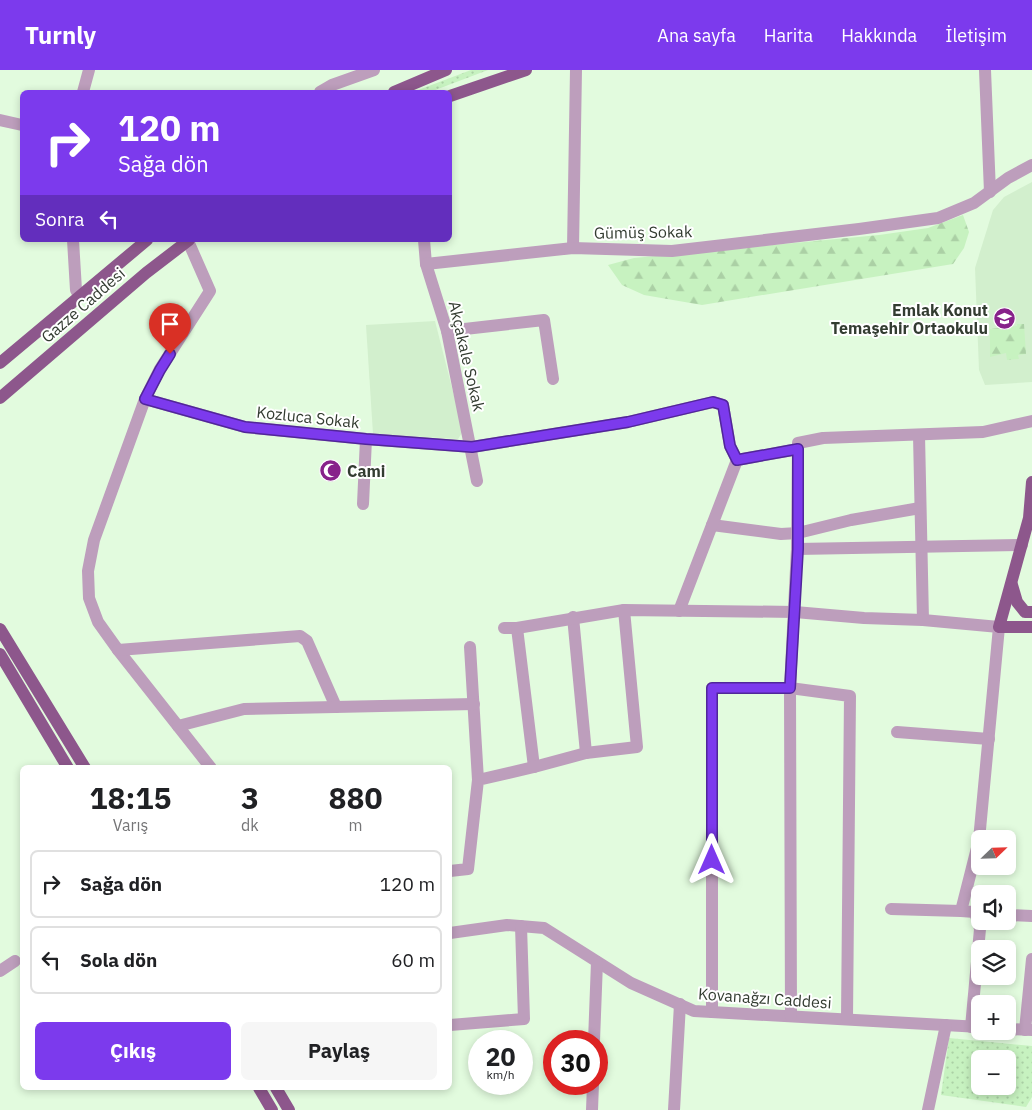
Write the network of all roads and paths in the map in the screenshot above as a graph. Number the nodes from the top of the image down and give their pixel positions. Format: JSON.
{"nodes":[{"id":1,"x":89,"y":70,"type":"edge"},
{"id":2,"x":374,"y":70,"type":"edge"},
{"id":3,"x":446,"y":70,"type":"edge"},
{"id":4,"x":526,"y":70,"type":"edge"},
{"id":5,"x":576,"y":70,"type":"edge"},
{"id":6,"x":984,"y":70,"type":"edge"},
{"id":7,"x":421,"y":75,"type":"edge"},
{"id":8,"x":84,"y":90,"type":"edge"},
{"id":9,"x":323,"y":90,"type":"edge"},
{"id":10,"x":397,"y":90,"type":"edge"},
{"id":11,"x":452,"y":95,"type":"edge"},
{"id":12,"x":0,"y":120,"type":"edge"},
{"id":13,"x":20,"y":125,"type":"edge"},
{"id":14,"x":1032,"y":165,"type":"edge"},
{"id":15,"x":990,"y":192,"type":"junction"},
{"id":16,"x":73,"y":242,"type":"edge"},
{"id":17,"x":144,"y":242,"type":"edge"},
{"id":18,"x":185,"y":242,"type":"edge"},
{"id":19,"x":189,"y":242,"type":"edge"},
{"id":20,"x":424,"y":242,"type":"edge"},
{"id":21,"x":573,"y":248,"type":"junction"},
{"id":22,"x":426,"y":264,"type":"junction"},
{"id":23,"x":80,"y":297,"type":"junction"},
{"id":24,"x":447,"y":331,"type":"junction"},
{"id":25,"x":0,"y":363,"type":"edge"},
{"id":26,"x":553,"y":379,"type":"dead end"},
{"id":27,"x":0,"y":398,"type":"edge"},
{"id":28,"x":145,"y":399,"type":"junction"},
{"id":29,"x":1032,"y":421,"type":"edge"},
{"id":30,"x":919,"y":435,"type":"junction"},
{"id":31,"x":366,"y":439,"type":"junction"},
{"id":32,"x":472,"y":447,"type":"junction"},
{"id":33,"x":798,"y":449,"type":"junction"},
{"id":34,"x":737,"y":460,"type":"junction"},
{"id":35,"x":478,"y":481,"type":"dead end"},
{"id":36,"x":1032,"y":482,"type":"edge"},
{"id":37,"x":363,"y":504,"type":"dead end"},
{"id":38,"x":920,"y":508,"type":"junction"},
{"id":39,"x":712,"y":525,"type":"junction"},
{"id":40,"x":798,"y":533,"type":"junction"},
{"id":41,"x":1022,"y":545,"type":"junction"},
{"id":42,"x":921,"y":546,"type":"junction"},
{"id":43,"x":798,"y":549,"type":"junction"},
{"id":44,"x":1012,"y":583,"type":"junction"},
{"id":45,"x":624,"y":610,"type":"junction"},
{"id":46,"x":679,"y":611,"type":"junction"},
{"id":47,"x":795,"y":612,"type":"junction"},
{"id":48,"x":1029,"y":612,"type":"edge"},
{"id":49,"x":573,"y":618,"type":"junction"},
{"id":50,"x":923,"y":620,"type":"junction"},
{"id":51,"x":1000,"y":627,"type":"junction"},
{"id":52,"x":1028,"y":627,"type":"edge"},
{"id":53,"x":504,"y":628,"type":"dead end"},
{"id":54,"x":518,"y":628,"type":"junction"},
{"id":55,"x":0,"y":629,"type":"edge"},
{"id":56,"x":470,"y":647,"type":"dead end"},
{"id":57,"x":118,"y":650,"type":"junction"},
{"id":58,"x":0,"y":654,"type":"edge"},
{"id":59,"x":790,"y":688,"type":"junction"},
{"id":60,"x":474,"y":704,"type":"junction"},
{"id":61,"x":336,"y":707,"type":"junction"},
{"id":62,"x":178,"y":726,"type":"junction"},
{"id":63,"x":896,"y":732,"type":"dead end"},
{"id":64,"x":989,"y":739,"type":"junction"},
{"id":65,"x":586,"y":753,"type":"junction"},
{"id":66,"x":66,"y":765,"type":"edge"},
{"id":67,"x":83,"y":765,"type":"edge"},
{"id":68,"x":209,"y":765,"type":"edge"},
{"id":69,"x":534,"y":767,"type":"junction"},
{"id":70,"x":478,"y":780,"type":"junction"},
{"id":71,"x":452,"y":871,"type":"edge"},
{"id":72,"x":890,"y":909,"type":"dead end"},
{"id":73,"x":961,"y":910,"type":"junction"},
{"id":74,"x":971,"y":911,"type":"edge"},
{"id":75,"x":1016,"y":915,"type":"edge"},
{"id":76,"x":1032,"y":916,"type":"edge"},
{"id":77,"x":521,"y":926,"type":"junction"},
{"id":78,"x":980,"y":930,"type":"edge"},
{"id":79,"x":452,"y":933,"type":"edge"},
{"id":80,"x":1032,"y":960,"type":"edge"},
{"id":81,"x":15,"y":961,"type":"dead end"},
{"id":82,"x":597,"y":962,"type":"junction"},
{"id":83,"x":0,"y":970,"type":"edge"},
{"id":84,"x":977,"y":995,"type":"edge"},
{"id":85,"x":680,"y":1004,"type":"junction"},
{"id":86,"x":712,"y":1012,"type":"junction"},
{"id":87,"x":791,"y":1016,"type":"junction"},
{"id":88,"x":848,"y":1019,"type":"junction"},
{"id":89,"x":452,"y":1025,"type":"edge"},
{"id":90,"x":946,"y":1025,"type":"junction"},
{"id":91,"x":971,"y":1027,"type":"edge"},
{"id":92,"x":1016,"y":1029,"type":"edge"},
{"id":93,"x":594,"y":1030,"type":"edge"},
{"id":94,"x":1029,"y":1030,"type":"edge"},
{"id":95,"x":260,"y":1090,"type":"edge"},
{"id":96,"x":277,"y":1090,"type":"edge"},
{"id":97,"x":593,"y":1095,"type":"edge"},
{"id":98,"x":272,"y":1110,"type":"edge"},
{"id":99,"x":289,"y":1110,"type":"edge"},
{"id":100,"x":592,"y":1110,"type":"edge"},
{"id":101,"x":674,"y":1110,"type":"edge"},
{"id":102,"x":928,"y":1110,"type":"edge"}],
"edges":[{"from":1,"to":8,"type":"street"},
{"from":2,"to":9,"type":"street"},
{"from":3,"to":7,"type":"main road"},
{"from":4,"to":11,"type":"main road"},
{"from":5,"to":21,"type":"street"},
{"from":6,"to":15,"type":"street"},
{"from":7,"to":10,"type":"main road"},
{"from":12,"to":13,"type":"street"},
{"from":14,"to":15,"type":"street","name":"Gümüş Sokak"},
{"from":15,"to":21,"type":"street","name":"Gümüş Sokak"},
{"from":16,"to":23,"type":"street"},
{"from":17,"to":23,"type":"main road","name":"Gazze Caddesi"},
{"from":18,"to":27,"type":"main road","name":"Gazze Caddesi"},
{"from":19,"to":28,"type":"street"},
{"from":20,"to":22,"type":"street","name":"Akçakale Sokak"},
{"from":21,"to":22,"type":"street","name":"Gümüş Sokak"},
{"from":22,"to":24,"type":"street","name":"Akçakale Sokak"},
{"from":23,"to":25,"type":"main road","name":"Gazze Caddesi"},
{"from":24,"to":26,"type":"street"},
{"from":24,"to":32,"type":"street","name":"Akçakale Sokak"},
{"from":28,"to":31,"type":"street","name":"Kozluca Sokak"},
{"from":28,"to":57,"type":"street"},
{"from":29,"to":30,"type":"street"},
{"from":30,"to":33,"type":"street"},
{"from":30,"to":38,"type":"street"},
{"from":31,"to":32,"type":"street","name":"Kozluca Sokak"},
{"from":31,"to":37,"type":"street"},
{"from":32,"to":34,"type":"street","name":"Kozluca Sokak"},
{"from":32,"to":35,"type":"street","name":"Akçakale Sokak"},
{"from":33,"to":34,"type":"street"},
{"from":33,"to":40,"type":"street"},
{"from":34,"to":39,"type":"street"},
{"from":36,"to":41,"type":"main road"},
{"from":38,"to":40,"type":"street"},
{"from":38,"to":42,"type":"street"},
{"from":39,"to":40,"type":"street"},
{"from":39,"to":46,"type":"street"},
{"from":40,"to":43,"type":"street"},
{"from":41,"to":42,"type":"street"},
{"from":41,"to":44,"type":"main road"},
{"from":42,"to":43,"type":"street"},
{"from":42,"to":50,"type":"street"},
{"from":43,"to":47,"type":"street"},
{"from":44,"to":48,"type":"main road"},
{"from":44,"to":51,"type":"main road"},
{"from":45,"to":46,"type":"street"},
{"from":45,"to":49,"type":"street"},
{"from":45,"to":65,"type":"street"},
{"from":46,"to":47,"type":"street"},
{"from":47,"to":50,"type":"street"},
{"from":47,"to":59,"type":"street"},
{"from":48,"to":52,"type":"main road"},
{"from":49,"to":54,"type":"street"},
{"from":49,"to":65,"type":"street"},
{"from":50,"to":51,"type":"street"},
{"from":51,"to":52,"type":"main road"},
{"from":51,"to":64,"type":"street"},
{"from":53,"to":54,"type":"street"},
{"from":54,"to":69,"type":"street"},
{"from":55,"to":67,"type":"main road"},
{"from":56,"to":60,"type":"street"},
{"from":57,"to":61,"type":"street"},
{"from":57,"to":62,"type":"street"},
{"from":58,"to":66,"type":"main road"},
{"from":59,"to":86,"type":"street"},
{"from":59,"to":87,"type":"street"},
{"from":59,"to":88,"type":"street"},
{"from":60,"to":61,"type":"street"},
{"from":60,"to":70,"type":"street"},
{"from":61,"to":62,"type":"street"},
{"from":62,"to":68,"type":"street"},
{"from":63,"to":64,"type":"street"},
{"from":64,"to":73,"type":"street"},
{"from":65,"to":69,"type":"street"},
{"from":69,"to":70,"type":"street"},
{"from":70,"to":71,"type":"street"},
{"from":72,"to":73,"type":"street"},
{"from":73,"to":74,"type":"street"},
{"from":75,"to":76,"type":"street"},
{"from":77,"to":79,"type":"street","name":"Kovanağzı Caddesi"},
{"from":77,"to":82,"type":"street","name":"Kovanağzı Caddesi"},
{"from":77,"to":89,"type":"street"},
{"from":78,"to":84,"type":"street"},
{"from":80,"to":94,"type":"street"},
{"from":81,"to":83,"type":"street"},
{"from":82,"to":85,"type":"street","name":"Kovanağzı Caddesi"},
{"from":82,"to":93,"type":"street"},
{"from":85,"to":86,"type":"street","name":"Kovanağzı Caddesi"},
{"from":85,"to":101,"type":"street"},
{"from":86,"to":87,"type":"street","name":"Kovanağzı Caddesi"},
{"from":87,"to":88,"type":"street","name":"Kovanağzı Caddesi"},
{"from":88,"to":90,"type":"street","name":"Kovanağzı Caddesi"},
{"from":90,"to":91,"type":"street","name":"Kovanağzı Caddesi"},
{"from":90,"to":102,"type":"street"},
{"from":92,"to":94,"type":"street"},
{"from":95,"to":98,"type":"main road"},
{"from":96,"to":99,"type":"main road"},
{"from":97,"to":100,"type":"street"}]}
